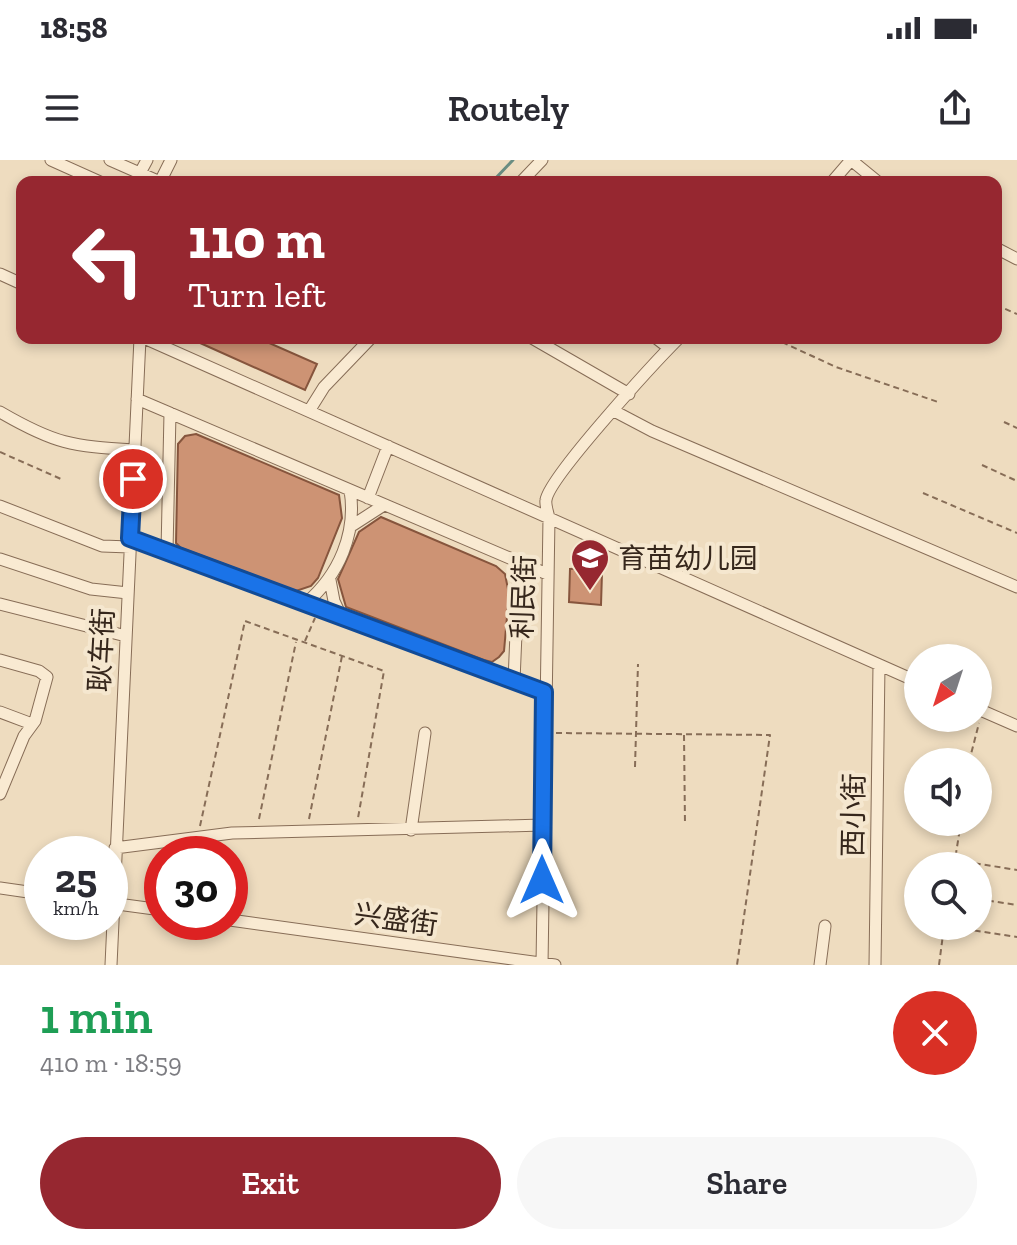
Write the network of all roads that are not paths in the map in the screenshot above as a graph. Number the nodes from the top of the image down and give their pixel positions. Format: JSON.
{"nodes":[{"id":1,"x":51,"y":160,"type":"edge"},
{"id":2,"x":110,"y":160,"type":"edge"},
{"id":3,"x":147,"y":160,"type":"edge"},
{"id":4,"x":851,"y":160,"type":"edge"},
{"id":5,"x":140,"y":173,"type":"junction"},
{"id":6,"x":87,"y":176,"type":"edge"},
{"id":7,"x":147,"y":176,"type":"edge"},
{"id":8,"x":837,"y":176,"type":"edge"},
{"id":9,"x":871,"y":176,"type":"edge"},
{"id":10,"x":142,"y":344,"type":"edge"},
{"id":11,"x":156,"y":344,"type":"edge"},
{"id":12,"x":365,"y":344,"type":"edge"},
{"id":13,"x":542,"y":344,"type":"edge"},
{"id":14,"x":664,"y":344,"type":"edge"},
{"id":15,"x":673,"y":344,"type":"edge"},
{"id":16,"x":669,"y":348,"type":"junction"},
{"id":17,"x":629,"y":394,"type":"junction"},
{"id":18,"x":137,"y":399,"type":"junction"},
{"id":19,"x":309,"y":411,"type":"junction"},
{"id":20,"x":614,"y":411,"type":"junction"},
{"id":21,"x":0,"y":412,"type":"edge"},
{"id":22,"x":170,"y":413,"type":"junction"},
{"id":23,"x":388,"y":446,"type":"junction"},
{"id":24,"x":135,"y":450,"type":"junction"},
{"id":25,"x":350,"y":490,"type":"junction"},
{"id":26,"x":368,"y":498,"type":"junction"},
{"id":27,"x":384,"y":505,"type":"junction"},
{"id":28,"x":0,"y":506,"type":"edge"},
{"id":29,"x":549,"y":518,"type":"junction"},
{"id":30,"x":353,"y":525,"type":"junction"},
{"id":31,"x":130,"y":542,"type":"junction"},
{"id":32,"x":167,"y":551,"type":"junction"},
{"id":33,"x":0,"y":559,"type":"edge"},
{"id":34,"x":519,"y":562,"type":"junction"},
{"id":35,"x":547,"y":574,"type":"junction"},
{"id":36,"x":330,"y":580,"type":"junction"},
{"id":37,"x":1017,"y":587,"type":"edge"},
{"id":38,"x":128,"y":593,"type":"junction"},
{"id":39,"x":306,"y":603,"type":"junction"},
{"id":40,"x":0,"y":604,"type":"edge"},
{"id":41,"x":341,"y":616,"type":"junction"},
{"id":42,"x":126,"y":636,"type":"junction"},
{"id":43,"x":0,"y":660,"type":"edge"},
{"id":44,"x":879,"y":665,"type":"junction"},
{"id":45,"x":904,"y":676,"type":"edge"},
{"id":46,"x":514,"y":681,"type":"junction"},
{"id":47,"x":544,"y":692,"type":"junction"},
{"id":48,"x":0,"y":712,"type":"edge"},
{"id":49,"x":992,"y":715,"type":"edge"},
{"id":50,"x":32,"y":724,"type":"junction"},
{"id":51,"x":1017,"y":726,"type":"edge"},
{"id":52,"x":425,"y":733,"type":"dead end"},
{"id":53,"x":0,"y":794,"type":"edge"},
{"id":54,"x":543,"y":825,"type":"junction"},
{"id":55,"x":411,"y":830,"type":"junction"},
{"id":56,"x":116,"y":836,"type":"edge"},
{"id":57,"x":128,"y":846,"type":"edge"},
{"id":58,"x":0,"y":888,"type":"edge"},
{"id":59,"x":24,"y":891,"type":"edge"},
{"id":60,"x":248,"y":923,"type":"edge"},
{"id":61,"x":825,"y":926,"type":"dead end"},
{"id":62,"x":111,"y":940,"type":"edge"},
{"id":63,"x":542,"y":964,"type":"edge"},
{"id":64,"x":111,"y":965,"type":"edge"},
{"id":65,"x":555,"y":965,"type":"edge"},
{"id":66,"x":820,"y":965,"type":"edge"},
{"id":67,"x":875,"y":965,"type":"edge"}],
"edges":[{"from":1,"to":6,"type":"street"},
{"from":2,"to":5,"type":"street"},
{"from":3,"to":5,"type":"street"},
{"from":4,"to":8,"type":"street"},
{"from":4,"to":9,"type":"street"},
{"from":5,"to":7,"type":"street"},
{"from":10,"to":18,"type":"street","name":"耿车街"},
{"from":11,"to":19,"type":"street"},
{"from":12,"to":19,"type":"street"},
{"from":13,"to":17,"type":"street"},
{"from":14,"to":16,"type":"street"},
{"from":15,"to":16,"type":"street","name":"利民街"},
{"from":16,"to":17,"type":"street","name":"利民街"},
{"from":17,"to":20,"type":"street","name":"利民街"},
{"from":18,"to":22,"type":"street"},
{"from":18,"to":24,"type":"street","name":"耿车街"},
{"from":19,"to":23,"type":"street"},
{"from":20,"to":29,"type":"street","name":"利民街"},
{"from":20,"to":37,"type":"street"},
{"from":21,"to":24,"type":"street"},
{"from":22,"to":25,"type":"street"},
{"from":22,"to":32,"type":"street"},
{"from":23,"to":26,"type":"street"},
{"from":23,"to":29,"type":"street"},
{"from":24,"to":31,"type":"street","name":"耿车街"},
{"from":25,"to":26,"type":"street"},
{"from":25,"to":30,"type":"street"},
{"from":26,"to":27,"type":"street"},
{"from":27,"to":30,"type":"street"},
{"from":27,"to":34,"type":"street"},
{"from":28,"to":31,"type":"street"},
{"from":29,"to":35,"type":"street","name":"利民街"},
{"from":29,"to":44,"type":"street"},
{"from":30,"to":36,"type":"street"},
{"from":31,"to":32,"type":"street"},
{"from":31,"to":38,"type":"street","name":"耿车街"},
{"from":32,"to":39,"type":"street"},
{"from":33,"to":38,"type":"street"},
{"from":34,"to":35,"type":"street"},
{"from":34,"to":46,"type":"street"},
{"from":35,"to":47,"type":"street","name":"利民街"},
{"from":36,"to":39,"type":"street"},
{"from":36,"to":41,"type":"street"},
{"from":38,"to":42,"type":"street","name":"耿车街"},
{"from":39,"to":41,"type":"street"},
{"from":40,"to":42,"type":"street"},
{"from":41,"to":46,"type":"street"},
{"from":42,"to":56,"type":"street","name":"耿车街"},
{"from":43,"to":50,"type":"street"},
{"from":44,"to":45,"type":"street"},
{"from":44,"to":67,"type":"street","name":"西小街"},
{"from":46,"to":47,"type":"street"},
{"from":47,"to":54,"type":"street","name":"利民街"},
{"from":48,"to":50,"type":"street"},
{"from":49,"to":51,"type":"street"},
{"from":50,"to":53,"type":"street"},
{"from":52,"to":55,"type":"street"},
{"from":54,"to":55,"type":"street"},
{"from":54,"to":63,"type":"street","name":"利民街"},
{"from":55,"to":57,"type":"street"},
{"from":58,"to":59,"type":"street"},
{"from":60,"to":63,"type":"street","name":"兴盛街"},
{"from":61,"to":66,"type":"street"},
{"from":62,"to":64,"type":"street","name":"耿车街"},
{"from":63,"to":65,"type":"street","name":"兴盛街"}]}
